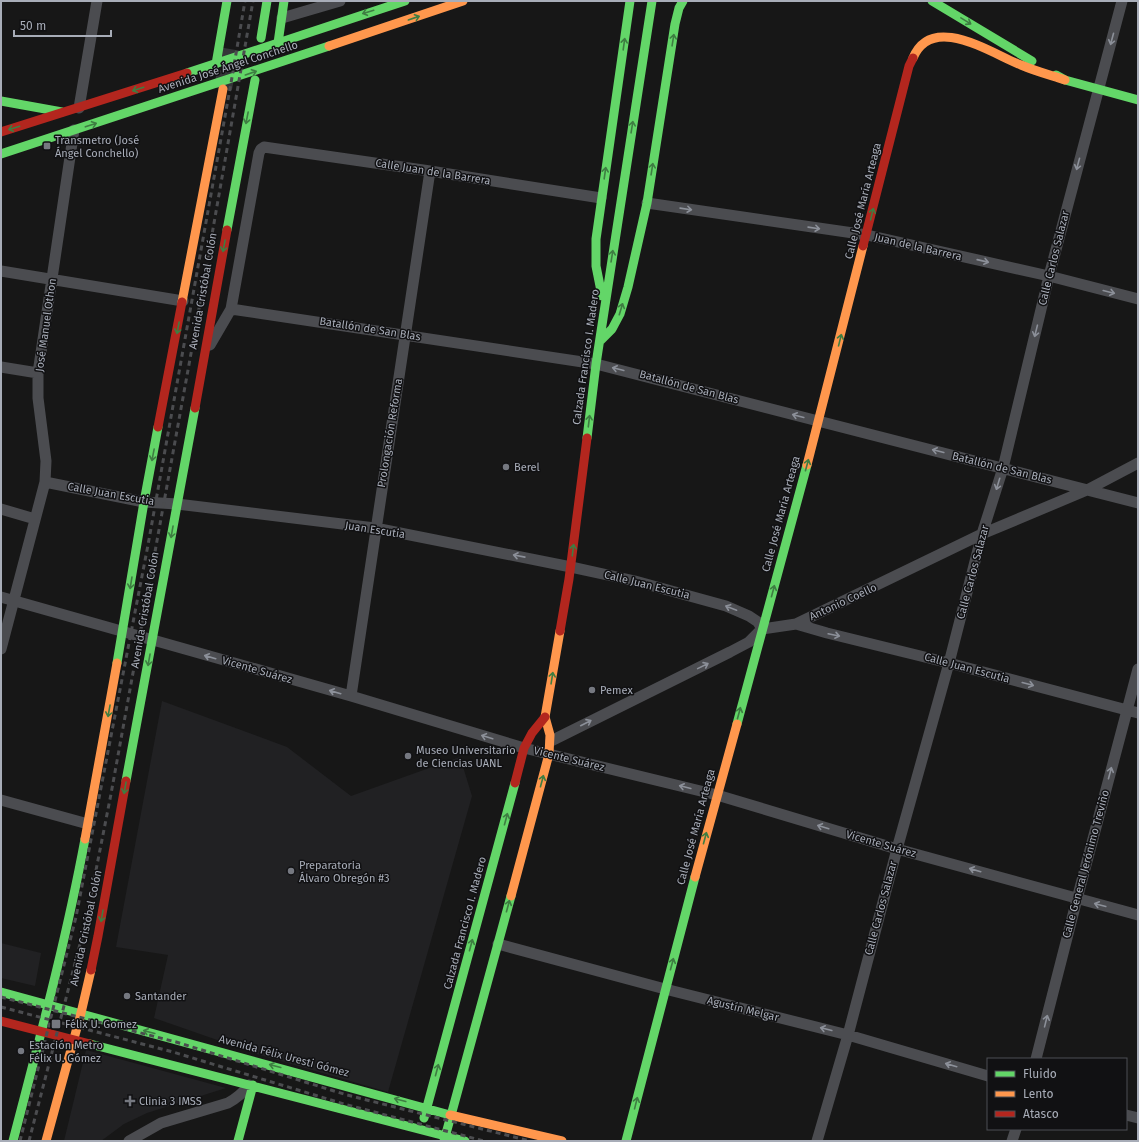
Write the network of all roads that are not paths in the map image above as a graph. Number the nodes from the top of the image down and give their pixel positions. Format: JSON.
{"nodes":[{"id":1,"x":96,"y":1,"type":"edge"},
{"id":2,"x":227,"y":1,"type":"edge"},
{"id":3,"x":267,"y":1,"type":"edge"},
{"id":4,"x":284,"y":1,"type":"edge"},
{"id":5,"x":340,"y":1,"type":"edge"},
{"id":6,"x":405,"y":1,"type":"edge"},
{"id":7,"x":463,"y":1,"type":"edge"},
{"id":8,"x":630,"y":1,"type":"edge"},
{"id":9,"x":652,"y":1,"type":"edge"},
{"id":10,"x":683,"y":1,"type":"edge"},
{"id":11,"x":932,"y":1,"type":"edge"},
{"id":12,"x":1122,"y":1,"type":"edge"},
{"id":13,"x":282,"y":18,"type":"junction"},
{"id":14,"x":261,"y":38,"type":"dead end"},
{"id":15,"x":278,"y":43,"type":"junction"},
{"id":16,"x":216,"y":64,"type":"junction"},
{"id":17,"x":255,"y":80,"type":"dead end"},
{"id":18,"x":1065,"y":80,"type":"junction"},
{"id":19,"x":223,"y":89,"type":"tunnel mouth"},
{"id":20,"x":1098,"y":89,"type":"junction"},
{"id":21,"x":1138,"y":100,"type":"edge"},
{"id":22,"x":1,"y":101,"type":"edge"},
{"id":23,"x":79,"y":108,"type":"junction"},
{"id":24,"x":65,"y":112,"type":"junction"},
{"id":25,"x":208,"y":116,"type":"dead end"},
{"id":26,"x":74,"y":130,"type":"junction"},
{"id":27,"x":1,"y":132,"type":"edge"},
{"id":28,"x":1,"y":154,"type":"edge"},
{"id":29,"x":430,"y":171,"type":"junction"},
{"id":30,"x":601,"y":198,"type":"junction"},
{"id":31,"x":647,"y":204,"type":"junction"},
{"id":32,"x":867,"y":235,"type":"junction"},
{"id":33,"x":1,"y":271,"type":"edge"},
{"id":34,"x":1049,"y":276,"type":"junction"},
{"id":35,"x":52,"y":279,"type":"junction"},
{"id":36,"x":183,"y":299,"type":"junction"},
{"id":37,"x":1138,"y":299,"type":"edge"},
{"id":38,"x":604,"y":308,"type":"junction"},
{"id":39,"x":232,"y":309,"type":"junction"},
{"id":40,"x":406,"y":335,"type":"junction"},
{"id":41,"x":600,"y":341,"type":"junction"},
{"id":42,"x":204,"y":357,"type":"junction"},
{"id":43,"x":596,"y":364,"type":"junction"},
{"id":44,"x":1,"y":367,"type":"edge"},
{"id":45,"x":38,"y":373,"type":"junction"},
{"id":46,"x":818,"y":421,"type":"junction"},
{"id":47,"x":1138,"y":463,"type":"edge"},
{"id":48,"x":1003,"y":468,"type":"junction"},
{"id":49,"x":45,"y":482,"type":"junction"},
{"id":50,"x":1087,"y":490,"type":"junction"},
{"id":51,"x":144,"y":502,"type":"junction"},
{"id":52,"x":1138,"y":503,"type":"edge"},
{"id":53,"x":176,"y":504,"type":"junction"},
{"id":54,"x":1,"y":510,"type":"edge"},
{"id":55,"x":35,"y":519,"type":"junction"},
{"id":56,"x":376,"y":528,"type":"junction"},
{"id":57,"x":982,"y":534,"type":"junction"},
{"id":58,"x":571,"y":567,"type":"junction"},
{"id":59,"x":1,"y":597,"type":"edge"},
{"id":60,"x":14,"y":601,"type":"junction"},
{"id":61,"x":796,"y":624,"type":"junction"},
{"id":62,"x":762,"y":629,"type":"junction"},
{"id":63,"x":123,"y":632,"type":"junction"},
{"id":64,"x":152,"y":641,"type":"junction"},
{"id":65,"x":1,"y":649,"type":"edge"},
{"id":66,"x":949,"y":663,"type":"junction"},
{"id":67,"x":1138,"y":669,"type":"edge"},
{"id":68,"x":351,"y":696,"type":"junction"},
{"id":69,"x":1132,"y":711,"type":"edge"},
{"id":70,"x":545,"y":717,"type":"junction"},
{"id":71,"x":551,"y":741,"type":"junction"},
{"id":72,"x":524,"y":748,"type":"junction"},
{"id":73,"x":549,"y":754,"type":"junction"},
{"id":74,"x":717,"y":795,"type":"junction"},
{"id":75,"x":1,"y":800,"type":"edge"},
{"id":76,"x":88,"y":824,"type":"junction"},
{"id":77,"x":897,"y":849,"type":"junction"},
{"id":78,"x":1077,"y":899,"type":"junction"},
{"id":79,"x":1138,"y":915,"type":"edge"},
{"id":80,"x":498,"y":944,"type":"junction"},
{"id":81,"x":665,"y":990,"type":"junction"},
{"id":82,"x":1,"y":992,"type":"edge"},
{"id":83,"x":49,"y":1004,"type":"junction"},
{"id":84,"x":81,"y":1013,"type":"junction"},
{"id":85,"x":1,"y":1021,"type":"edge"},
{"id":86,"x":42,"y":1032,"type":"junction"},
{"id":87,"x":848,"y":1035,"type":"junction"},
{"id":88,"x":74,"y":1040,"type":"junction"},
{"id":89,"x":1036,"y":1058,"type":"edge"},
{"id":90,"x":987,"y":1076,"type":"edge"},
{"id":91,"x":251,"y":1085,"type":"junction"},
{"id":92,"x":427,"y":1108,"type":"junction"},
{"id":93,"x":1127,"y":1114,"type":"edge"},
{"id":94,"x":451,"y":1115,"type":"junction"},
{"id":95,"x":1138,"y":1118,"type":"edge"},
{"id":96,"x":420,"y":1130,"type":"junction"},
{"id":97,"x":1016,"y":1130,"type":"edge"},
{"id":98,"x":444,"y":1139,"type":"edge"},
{"id":99,"x":13,"y":1141,"type":"edge"},
{"id":100,"x":46,"y":1141,"type":"edge"},
{"id":101,"x":129,"y":1141,"type":"edge"},
{"id":102,"x":238,"y":1141,"type":"edge"},
{"id":103,"x":418,"y":1141,"type":"edge"},
{"id":104,"x":465,"y":1141,"type":"edge"},
{"id":105,"x":562,"y":1141,"type":"edge"},
{"id":106,"x":626,"y":1141,"type":"edge"},
{"id":107,"x":817,"y":1141,"type":"edge"},
{"id":108,"x":1012,"y":1141,"type":"edge"}],
"edges":[{"from":1,"to":23,"type":"street"},
{"from":2,"to":16,"type":"main road"},
{"from":3,"to":14,"type":"main road"},
{"from":4,"to":13,"type":"main road"},
{"from":5,"to":13,"type":"street"},
{"from":6,"to":15,"type":"main road","name":"Avenida José Ángel Conchello","one_way":true},
{"from":26,"to":7,"type":"main road","name":"Avenida José Ángel Conchello","one_way":true},
{"from":30,"to":8,"type":"main road","one_way":true},
{"from":38,"to":9,"type":"main road","name":"Calzada Francisco I. Madero","one_way":true},
{"from":31,"to":10,"type":"main road","one_way":true},
{"from":11,"to":18,"type":"main road","one_way":true},
{"from":12,"to":20,"type":"street","name":"Calle Carlos Salazar","one_way":true},
{"from":13,"to":15,"type":"main road"},
{"from":15,"to":16,"type":"main road","name":"Avenida José Ángel Conchello"},
{"from":16,"to":23,"type":"main road","name":"Avenida José Ángel Conchello","one_way":true},
{"from":17,"to":42,"type":"main road","name":"Avenida Cristóbal Colón","one_way":true},
{"from":18,"to":20,"type":"main road"},
{"from":32,"to":18,"type":"main road","name":"Calle José María Arteaga","one_way":true},
{"from":19,"to":36,"type":"main road","name":"Avenida Cristóbal Colón"},
{"from":20,"to":21,"type":"main road"},
{"from":20,"to":34,"type":"street","name":"Calle Carlos Salazar","one_way":true},
{"from":22,"to":24,"type":"main road"},
{"from":23,"to":24,"type":"main road","name":"Avenida José Ángel Conchello"},
{"from":24,"to":27,"type":"main road","name":"Avenida José Ángel Conchello","one_way":true},
{"from":25,"to":36,"type":"main road"},
{"from":26,"to":28,"type":"main road","name":"Avenida José Ángel Conchello"},
{"from":26,"to":35,"type":"street","name":"José Manuel Othon"},
{"from":29,"to":30,"type":"street","name":"Calle Juan de la Barrera"},
{"from":29,"to":39,"type":"street","name":"Calle Juan de la Barrera"},
{"from":29,"to":40,"type":"street","name":"Prolongación Reforma"},
{"from":30,"to":38,"type":"main road"},
{"from":31,"to":32,"type":"street","name":"Juan de la Barrera","one_way":true},
{"from":41,"to":31,"type":"main road","one_way":true},
{"from":32,"to":34,"type":"street","name":"Juan de la Barrera","one_way":true},
{"from":46,"to":32,"type":"main road","name":"Calle José María Arteaga","one_way":true},
{"from":33,"to":35,"type":"street"},
{"from":34,"to":37,"type":"street","name":"Juan de la Barrera","one_way":true},
{"from":34,"to":48,"type":"street","name":"Calle Carlos Salazar","one_way":true},
{"from":35,"to":36,"type":"street"},
{"from":35,"to":45,"type":"street","name":"José Manuel Othon"},
{"from":36,"to":51,"type":"main road","name":"Avenida Cristóbal Colón","one_way":true},
{"from":38,"to":41,"type":"main road","name":"Calzada Francisco I. Madero"},
{"from":39,"to":40,"type":"street","name":"Batallón de San Blas"},
{"from":39,"to":42,"type":"street"},
{"from":40,"to":43,"type":"street","name":"Batallón de San Blas"},
{"from":40,"to":56,"type":"street","name":"Prolongación Reforma"},
{"from":41,"to":43,"type":"main road","name":"Calzada Francisco I. Madero"},
{"from":42,"to":53,"type":"main road","name":"Avenida Cristóbal Colón"},
{"from":46,"to":43,"type":"street","name":"Batallón de San Blas","one_way":true},
{"from":58,"to":43,"type":"main road","name":"Calzada Francisco I. Madero","one_way":true},
{"from":44,"to":45,"type":"street"},
{"from":45,"to":49,"type":"street","name":"José Manuel Othon"},
{"from":48,"to":46,"type":"street","name":"Batallón de San Blas","one_way":true},
{"from":62,"to":46,"type":"main road","name":"Calle José María Arteaga","one_way":true},
{"from":47,"to":50,"type":"street","name":"Antonio Coello"},
{"from":48,"to":50,"type":"street","name":"Batallón de San Blas"},
{"from":48,"to":57,"type":"street","name":"Calle Carlos Salazar","one_way":true},
{"from":49,"to":51,"type":"street","name":"Calle Juan Escutia"},
{"from":49,"to":55,"type":"street","name":"José Manuel Othon"},
{"from":50,"to":52,"type":"street","name":"Batallón de San Blas"},
{"from":50,"to":57,"type":"street","name":"Antonio Coello"},
{"from":51,"to":53,"type":"street","name":"Calle Juan Escutia"},
{"from":51,"to":63,"type":"main road","name":"Avenida Cristóbal Colón","one_way":true},
{"from":53,"to":56,"type":"street","name":"Juan Escutia"},
{"from":53,"to":64,"type":"main road","name":"Avenida Cristóbal Colón","one_way":true},
{"from":54,"to":55,"type":"street"},
{"from":55,"to":60,"type":"street","name":"José Manuel Othon"},
{"from":58,"to":56,"type":"street","name":"Juan Escutia","one_way":true},
{"from":56,"to":68,"type":"street","name":"Prolongación Reforma"},
{"from":57,"to":61,"type":"street","name":"Antonio Coello"},
{"from":57,"to":66,"type":"street","name":"Calle Carlos Salazar"},
{"from":62,"to":58,"type":"street","name":"Calle Juan Escutia","one_way":true},
{"from":70,"to":58,"type":"main road","name":"Calzada Francisco I. Madero","one_way":true},
{"from":59,"to":60,"type":"street","name":"Vicente Suárez"},
{"from":60,"to":63,"type":"street","name":"Vicente Suárez"},
{"from":60,"to":65,"type":"street","name":"José Manuel Othon"},
{"from":61,"to":62,"type":"street","name":"Antonio Coello"},
{"from":61,"to":66,"type":"street","name":"Calle Juan Escutia","one_way":true},
{"from":71,"to":62,"type":"street","one_way":true},
{"from":74,"to":62,"type":"main road","name":"Calle José María Arteaga","one_way":true},
{"from":63,"to":64,"type":"street","name":"Vicente Suárez"},
{"from":63,"to":76,"type":"main road","name":"Avenida Cristóbal Colón","one_way":true},
{"from":68,"to":64,"type":"street","name":"Vicente Suárez","one_way":true},
{"from":64,"to":84,"type":"main road","name":"Avenida Cristóbal Colón","one_way":true},
{"from":66,"to":69,"type":"street","name":"Calle Juan Escutia","one_way":true},
{"from":66,"to":77,"type":"street","name":"Calle Carlos Salazar"},
{"from":67,"to":69,"type":"street","name":"Calle General Jerónimo Treviño"},
{"from":72,"to":68,"type":"street","name":"Vicente Suárez","one_way":true},
{"from":78,"to":69,"type":"street","name":"Calle General Jerónimo Treviño","one_way":true},
{"from":70,"to":71,"type":"main road","name":"Calzada Francisco I. Madero"},
{"from":70,"to":72,"type":"main road","name":"Calzada Francisco I. Madero"},
{"from":71,"to":73,"type":"main road","name":"Calzada Francisco I. Madero"},
{"from":72,"to":73,"type":"street","name":"Vicente Suárez"},
{"from":92,"to":72,"type":"main road","name":"Calzada Francisco I. Madero","one_way":true},
{"from":74,"to":73,"type":"street","name":"Vicente Suárez","one_way":true},
{"from":80,"to":73,"type":"main road","name":"Calzada Francisco I. Madero","one_way":true},
{"from":77,"to":74,"type":"street","name":"Vicente Suárez","one_way":true},
{"from":81,"to":74,"type":"main road","name":"Calle José María Arteaga","one_way":true},
{"from":75,"to":76,"type":"street"},
{"from":76,"to":83,"type":"main road","name":"Avenida Cristóbal Colón"},
{"from":78,"to":77,"type":"street","name":"Vicente Suárez","one_way":true},
{"from":77,"to":87,"type":"street","name":"Calle Carlos Salazar"},
{"from":79,"to":78,"type":"street","name":"Vicente Suárez","one_way":true},
{"from":89,"to":78,"type":"street","name":"Calle General Jerónimo Treviño","one_way":true},
{"from":80,"to":81,"type":"street","name":"Agustín Melgar"},
{"from":80,"to":94,"type":"main road","name":"Calzada Francisco I. Madero"},
{"from":87,"to":81,"type":"street","name":"Agustín Melgar","one_way":true},
{"from":106,"to":81,"type":"main road","name":"Calle José María Arteaga","one_way":true},
{"from":82,"to":83,"type":"main road","name":"Avenida Félix Uresti Gómez"},
{"from":83,"to":84,"type":"main road","name":"Avenida Félix Uresti Gómez"},
{"from":83,"to":86,"type":"main road","name":"Avenida Cristóbal Colón"},
{"from":84,"to":88,"type":"main road","name":"Avenida Cristóbal Colón"},
{"from":92,"to":84,"type":"main road","name":"Avenida Félix Uresti Gómez","one_way":true},
{"from":85,"to":86,"type":"main road"},
{"from":86,"to":88,"type":"main road"},
{"from":86,"to":99,"type":"main road","name":"Avenida Cristóbal Colón"},
{"from":90,"to":87,"type":"street","name":"Agustín Melgar","one_way":true},
{"from":87,"to":107,"type":"street","name":"Calle Carlos Salazar"},
{"from":88,"to":91,"type":"main road"},
{"from":88,"to":100,"type":"main road","name":"Avenida Cristóbal Colón"},
{"from":91,"to":96,"type":"main road"},
{"from":91,"to":101,"type":"street"},
{"from":91,"to":102,"type":"main road"},
{"from":92,"to":94,"type":"main road","name":"Avenida Félix Uresti Gómez"},
{"from":92,"to":96,"type":"main road","name":"Calzada Francisco I. Madero"},
{"from":93,"to":95,"type":"street"},
{"from":94,"to":98,"type":"main road","name":"Calzada Francisco I. Madero"},
{"from":94,"to":105,"type":"main road","name":"Avenida Félix Uresti Gómez"},
{"from":96,"to":98,"type":"main road"},
{"from":96,"to":103,"type":"main road","name":"Calzada Francisco I. Madero"},
{"from":97,"to":108,"type":"street"},
{"from":98,"to":104,"type":"main road"}]}
